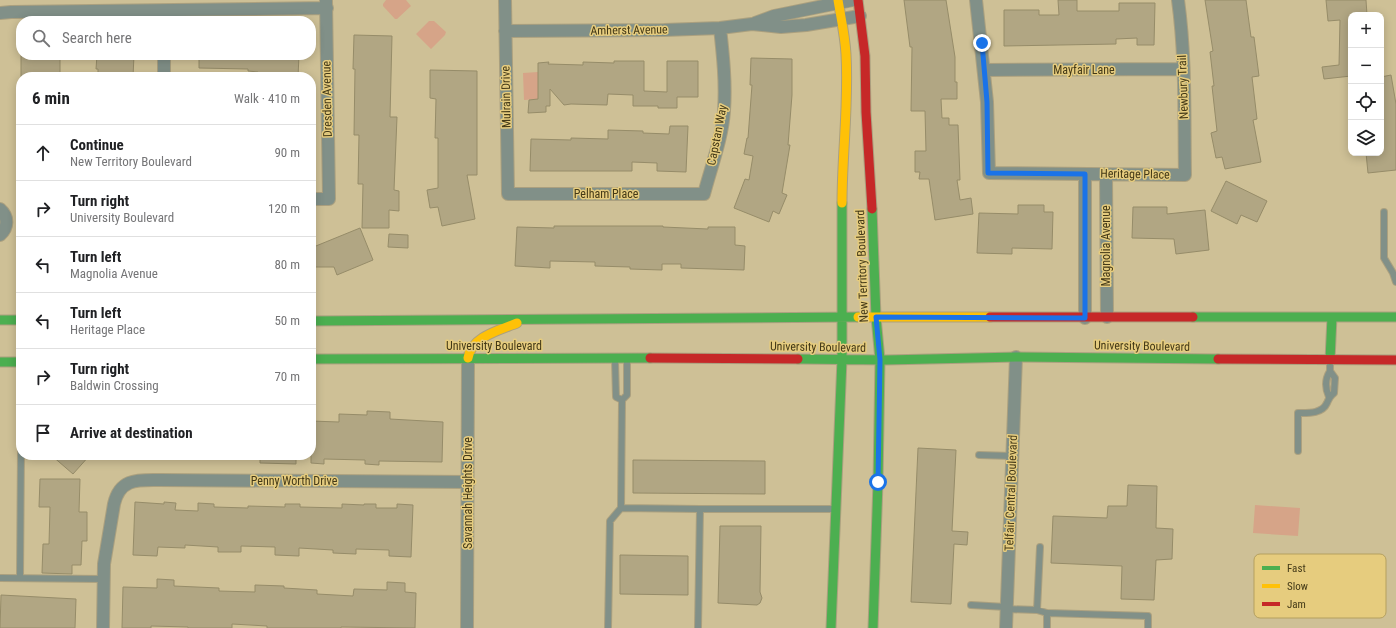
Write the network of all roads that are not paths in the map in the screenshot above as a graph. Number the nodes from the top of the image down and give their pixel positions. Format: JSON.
{"nodes":[{"id":1,"x":505,"y":0,"type":"edge"},
{"id":2,"x":853,"y":0,"type":"edge"},
{"id":3,"x":858,"y":0,"type":"edge"},
{"id":4,"x":976,"y":0,"type":"edge"},
{"id":5,"x":1178,"y":0,"type":"edge"},
{"id":6,"x":839,"y":2,"type":"edge"},
{"id":7,"x":326,"y":4,"type":"edge"},
{"id":8,"x":0,"y":13,"type":"edge"},
{"id":9,"x":163,"y":16,"type":"edge"},
{"id":10,"x":860,"y":16,"type":"junction"},
{"id":11,"x":842,"y":19,"type":"junction"},
{"id":12,"x":752,"y":24,"type":"junction"},
{"id":13,"x":720,"y":28,"type":"junction"},
{"id":14,"x":505,"y":31,"type":"junction"},
{"id":15,"x":164,"y":60,"type":"edge"},
{"id":16,"x":1183,"y":69,"type":"junction"},
{"id":17,"x":984,"y":70,"type":"junction"},
{"id":18,"x":164,"y":72,"type":"edge"},
{"id":19,"x":1085,"y":174,"type":"junction"},
{"id":20,"x":1106,"y":174,"type":"junction"},
{"id":21,"x":1185,"y":175,"type":"joint"},
{"id":22,"x":508,"y":194,"type":"joint"},
{"id":23,"x":704,"y":194,"type":"joint"},
{"id":24,"x":316,"y":199,"type":"edge"},
{"id":25,"x":0,"y":209,"type":"edge"},
{"id":26,"x":1384,"y":212,"type":"dead end"},
{"id":27,"x":0,"y":235,"type":"edge"},
{"id":28,"x":1396,"y":282,"type":"edge"},
{"id":29,"x":842,"y":317,"type":"junction"},
{"id":30,"x":876,"y":317,"type":"junction"},
{"id":31,"x":1106,"y":317,"type":"junction"},
{"id":32,"x":1332,"y":317,"type":"junction"},
{"id":33,"x":1396,"y":317,"type":"edge"},
{"id":34,"x":1085,"y":318,"type":"junction"},
{"id":35,"x":0,"y":320,"type":"edge"},
{"id":36,"x":16,"y":320,"type":"edge"},
{"id":37,"x":524,"y":320,"type":"junction"},
{"id":38,"x":316,"y":321,"type":"edge"},
{"id":39,"x":1016,"y":357,"type":"junction"},
{"id":40,"x":468,"y":358,"type":"junction"},
{"id":41,"x":615,"y":358,"type":"junction"},
{"id":42,"x":627,"y":358,"type":"junction"},
{"id":43,"x":316,"y":359,"type":"edge"},
{"id":44,"x":842,"y":359,"type":"junction"},
{"id":45,"x":880,"y":360,"type":"junction"},
{"id":46,"x":1330,"y":360,"type":"junction"},
{"id":47,"x":1396,"y":360,"type":"edge"},
{"id":48,"x":0,"y":362,"type":"edge"},
{"id":49,"x":16,"y":362,"type":"edge"},
{"id":50,"x":622,"y":400,"type":"junction"},
{"id":51,"x":1298,"y":451,"type":"dead end"},
{"id":52,"x":979,"y":455,"type":"dead end"},
{"id":53,"x":1012,"y":456,"type":"junction"},
{"id":54,"x":21,"y":460,"type":"edge"},
{"id":55,"x":469,"y":482,"type":"junction"},
{"id":56,"x":621,"y":508,"type":"junction"},
{"id":57,"x":700,"y":509,"type":"junction"},
{"id":58,"x":836,"y":509,"type":"junction"},
{"id":59,"x":1040,"y":547,"type":"dead end"},
{"id":60,"x":0,"y":578,"type":"edge"},
{"id":61,"x":20,"y":578,"type":"junction"},
{"id":62,"x":103,"y":579,"type":"junction"},
{"id":63,"x":972,"y":606,"type":"dead end"},
{"id":64,"x":1006,"y":608,"type":"junction"},
{"id":65,"x":1037,"y":610,"type":"junction"},
{"id":66,"x":1047,"y":613,"type":"junction"},
{"id":67,"x":103,"y":628,"type":"edge"},
{"id":68,"x":467,"y":628,"type":"edge"},
{"id":69,"x":608,"y":628,"type":"edge"},
{"id":70,"x":698,"y":628,"type":"edge"},
{"id":71,"x":831,"y":628,"type":"edge"},
{"id":72,"x":873,"y":628,"type":"edge"},
{"id":73,"x":1006,"y":628,"type":"edge"},
{"id":74,"x":1047,"y":628,"type":"edge"},
{"id":75,"x":1148,"y":628,"type":"edge"}],
"edges":[{"from":1,"to":14,"type":"street","name":"Mulrain Drive"},
{"from":2,"to":6,"type":"street","name":"Amherst Avenue"},
{"from":3,"to":10,"type":"main road","name":"New Territory Boulevard"},
{"from":4,"to":17,"type":"street"},
{"from":5,"to":16,"type":"street","name":"Newbury Trail"},
{"from":6,"to":11,"type":"main road","name":"New Territory Boulevard"},
{"from":6,"to":12,"type":"street","name":"Amherst Avenue"},
{"from":7,"to":9,"type":"street"},
{"from":7,"to":24,"type":"street","name":"Dresden Avenue"},
{"from":8,"to":9,"type":"street"},
{"from":10,"to":11,"type":"street","name":"Amherst Avenue"},
{"from":10,"to":30,"type":"main road","name":"New Territory Boulevard"},
{"from":11,"to":12,"type":"street","name":"Amherst Avenue"},
{"from":11,"to":29,"type":"main road","name":"New Territory Boulevard"},
{"from":12,"to":13,"type":"street","name":"Amherst Avenue"},
{"from":13,"to":14,"type":"street","name":"Amherst Avenue"},
{"from":13,"to":23,"type":"street","name":"Capstan Way"},
{"from":14,"to":22,"type":"street","name":"Mulrain Drive"},
{"from":15,"to":18,"type":"street"},
{"from":16,"to":17,"type":"street","name":"Mayfair Lane"},
{"from":16,"to":21,"type":"street","name":"Newbury Trail"},
{"from":17,"to":19,"type":"street","name":"Heritage Place"},
{"from":19,"to":20,"type":"street","name":"Heritage Place"},
{"from":19,"to":34,"type":"street","name":"Magnolia Avenue"},
{"from":20,"to":21,"type":"street","name":"Heritage Place"},
{"from":20,"to":31,"type":"street","name":"Magnolia Avenue"},
{"from":22,"to":23,"type":"street","name":"Pelham Place"},
{"from":25,"to":27,"type":"street"},
{"from":26,"to":28,"type":"lane"},
{"from":29,"to":30,"type":"main road"},
{"from":29,"to":37,"type":"main road"},
{"from":29,"to":44,"type":"main road","name":"New Territory Boulevard"},
{"from":30,"to":34,"type":"main road"},
{"from":30,"to":45,"type":"main road","name":"New Territory Boulevard"},
{"from":31,"to":32,"type":"main road"},
{"from":31,"to":34,"type":"main road"},
{"from":32,"to":33,"type":"main road"},
{"from":32,"to":46,"type":"main road"},
{"from":35,"to":36,"type":"main road"},
{"from":37,"to":38,"type":"main road"},
{"from":37,"to":40,"type":"main road"},
{"from":39,"to":45,"type":"main road","name":"University Boulevard"},
{"from":39,"to":46,"type":"main road","name":"University Boulevard"},
{"from":39,"to":53,"type":"street","name":"Telfair Central Boulevard"},
{"from":40,"to":41,"type":"main road","name":"University Boulevard"},
{"from":40,"to":43,"type":"main road","name":"University Boulevard"},
{"from":40,"to":55,"type":"street","name":"Savannah Heights Drive"},
{"from":41,"to":42,"type":"main road","name":"University Boulevard"},
{"from":41,"to":50,"type":"lane"},
{"from":42,"to":44,"type":"main road","name":"University Boulevard"},
{"from":42,"to":50,"type":"lane"},
{"from":44,"to":45,"type":"main road","name":"University Boulevard"},
{"from":44,"to":58,"type":"main road","name":"New Territory Boulevard"},
{"from":45,"to":72,"type":"main road","name":"New Territory Boulevard"},
{"from":46,"to":47,"type":"main road","name":"University Boulevard"},
{"from":46,"to":51,"type":"lane"},
{"from":48,"to":49,"type":"main road"},
{"from":50,"to":56,"type":"lane"},
{"from":52,"to":53,"type":"lane"},
{"from":53,"to":64,"type":"street","name":"Telfair Central Boulevard"},
{"from":54,"to":61,"type":"lane"},
{"from":55,"to":62,"type":"street","name":"Penny Worth Drive"},
{"from":55,"to":68,"type":"street","name":"Savannah Heights Drive"},
{"from":56,"to":57,"type":"lane"},
{"from":56,"to":69,"type":"lane"},
{"from":57,"to":58,"type":"lane"},
{"from":57,"to":70,"type":"lane"},
{"from":58,"to":71,"type":"main road","name":"New Territory Boulevard"},
{"from":59,"to":65,"type":"lane"},
{"from":60,"to":61,"type":"lane"},
{"from":61,"to":62,"type":"lane"},
{"from":62,"to":67,"type":"street"},
{"from":63,"to":64,"type":"lane"},
{"from":64,"to":65,"type":"lane"},
{"from":64,"to":73,"type":"street","name":"Telfair Central Boulevard"},
{"from":65,"to":66,"type":"lane"},
{"from":66,"to":74,"type":"lane"},
{"from":66,"to":75,"type":"lane"}]}
